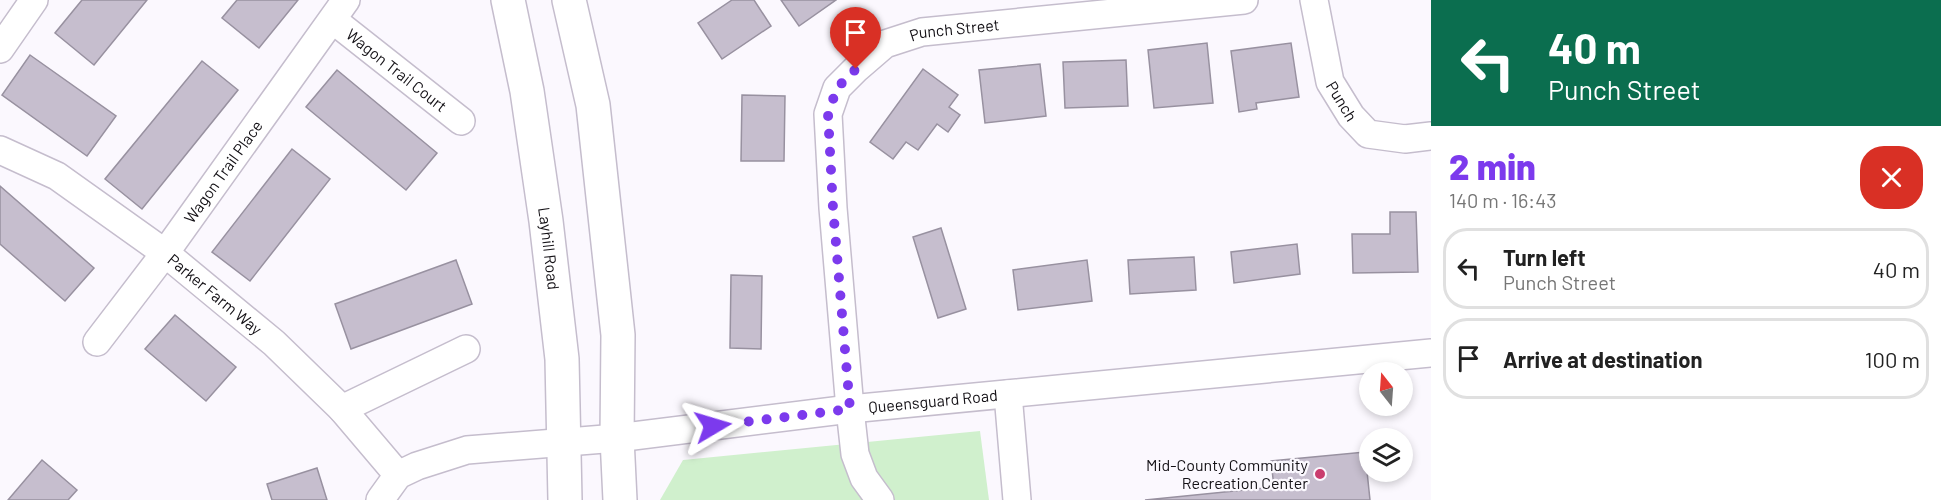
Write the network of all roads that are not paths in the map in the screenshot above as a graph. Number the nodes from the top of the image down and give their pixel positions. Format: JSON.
{"nodes":[{"id":1,"x":34,"y":0,"type":"edge"},
{"id":2,"x":508,"y":0,"type":"edge"},
{"id":3,"x":569,"y":0,"type":"edge"},
{"id":4,"x":1244,"y":0,"type":"edge"},
{"id":5,"x":1314,"y":0,"type":"edge"},
{"id":6,"x":340,"y":10,"type":"edge"},
{"id":7,"x":1051,"y":10,"type":"edge"},
{"id":8,"x":0,"y":50,"type":"edge"},
{"id":9,"x":461,"y":121,"type":"dead end"},
{"id":10,"x":1431,"y":136,"type":"edge"},
{"id":11,"x":0,"y":150,"type":"edge"},
{"id":12,"x":165,"y":253,"type":"junction"},
{"id":13,"x":96,"y":342,"type":"dead end"},
{"id":14,"x":466,"y":349,"type":"dead end"},
{"id":15,"x":1431,"y":353,"type":"edge"},
{"id":16,"x":1008,"y":394,"type":"junction"},
{"id":17,"x":342,"y":409,"type":"junction"},
{"id":18,"x":850,"y":409,"type":"junction"},
{"id":19,"x":617,"y":438,"type":"junction"},
{"id":20,"x":565,"y":442,"type":"junction"},
{"id":21,"x":398,"y":476,"type":"junction"},
{"id":22,"x":380,"y":500,"type":"edge"},
{"id":23,"x":565,"y":500,"type":"edge"},
{"id":24,"x":620,"y":500,"type":"edge"},
{"id":25,"x":880,"y":500,"type":"edge"},
{"id":26,"x":1017,"y":500,"type":"edge"}],
"edges":[{"from":1,"to":8,"type":"street"},
{"from":2,"to":20,"type":"main road","name":"Layhill Road"},
{"from":3,"to":19,"type":"main road"},
{"from":4,"to":7,"type":"street","name":"Punch Street"},
{"from":5,"to":10,"type":"street","name":"Punch"},
{"from":6,"to":9,"type":"street","name":"Wagon Trail Court"},
{"from":6,"to":12,"type":"street","name":"Wagon Trail Place"},
{"from":7,"to":18,"type":"street","name":"Punch Street"},
{"from":11,"to":12,"type":"street","name":"Parker Farm Way"},
{"from":12,"to":13,"type":"street","name":"Wagon Trail Place"},
{"from":12,"to":17,"type":"street","name":"Parker Farm Way"},
{"from":14,"to":17,"type":"street"},
{"from":15,"to":16,"type":"street","name":"Queensguard Road"},
{"from":16,"to":18,"type":"street","name":"Queensguard Road"},
{"from":16,"to":26,"type":"street"},
{"from":17,"to":21,"type":"street","name":"Parker Farm Way"},
{"from":18,"to":19,"type":"street","name":"Queensguard Road"},
{"from":18,"to":25,"type":"street","name":"Punch Street"},
{"from":19,"to":20,"type":"street","name":"Queensguard Road"},
{"from":19,"to":24,"type":"main road"},
{"from":20,"to":21,"type":"street","name":"Queensguard Road"},
{"from":20,"to":23,"type":"main road","name":"Layhill Road"},
{"from":21,"to":22,"type":"street","name":"Queensguard Road"}]}
